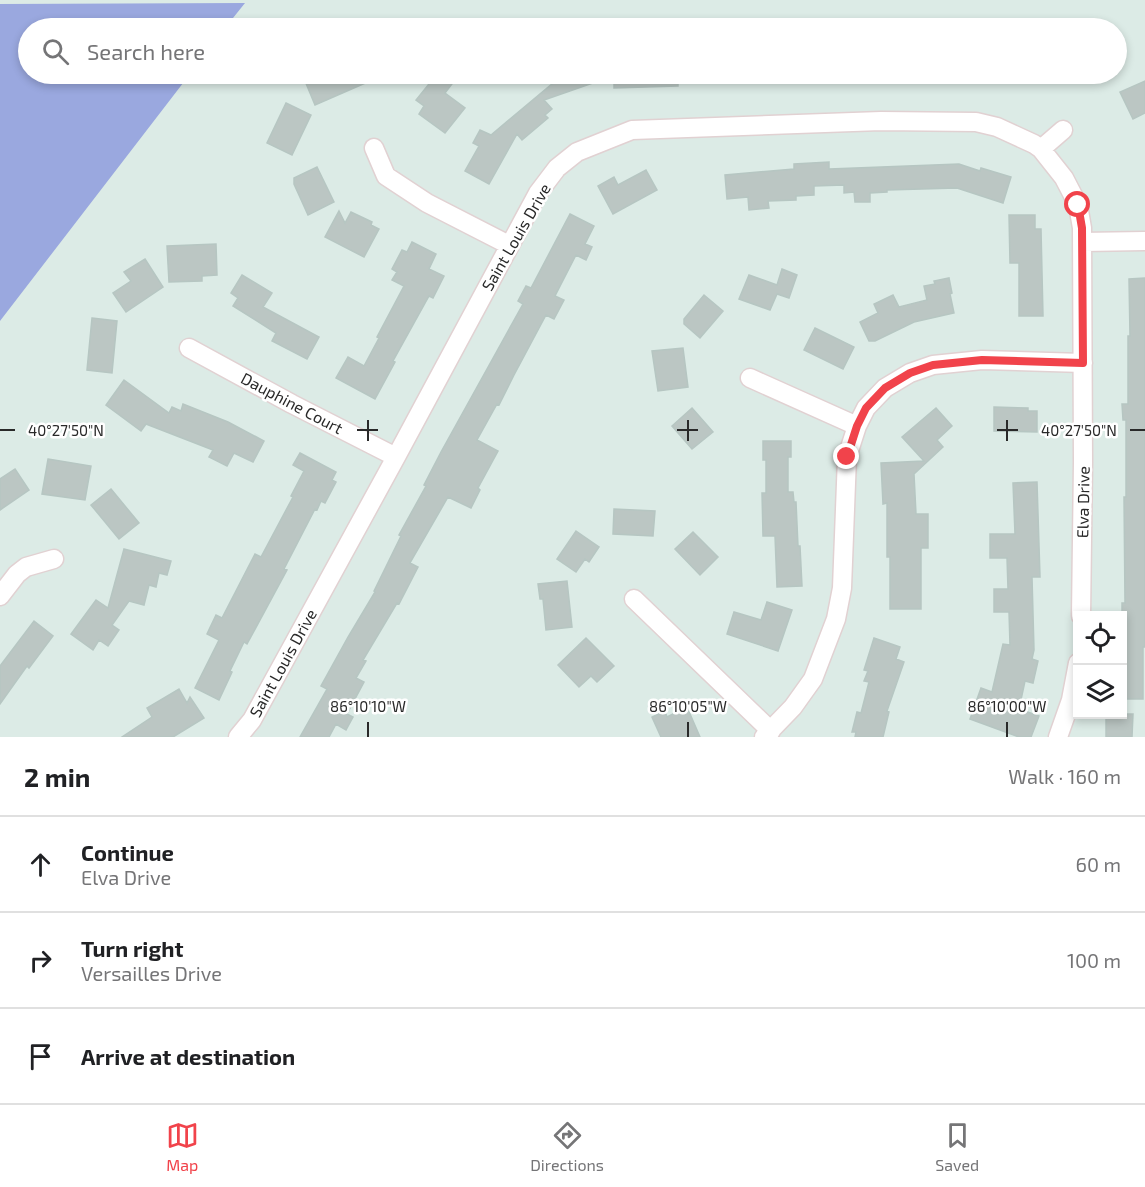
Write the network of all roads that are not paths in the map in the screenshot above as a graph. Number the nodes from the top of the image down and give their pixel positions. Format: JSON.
{"nodes":[{"id":1,"x":1063,"y":130,"type":"dead end"},
{"id":2,"x":374,"y":148,"type":"dead end"},
{"id":3,"x":1041,"y":149,"type":"junction"},
{"id":4,"x":1145,"y":241,"type":"edge"},
{"id":5,"x":1082,"y":242,"type":"junction"},
{"id":6,"x":509,"y":245,"type":"junction"},
{"id":7,"x":189,"y":348,"type":"dead end"},
{"id":8,"x":1083,"y":363,"type":"junction"},
{"id":9,"x":750,"y":378,"type":"dead end"},
{"id":10,"x":857,"y":426,"type":"junction"},
{"id":11,"x":396,"y":457,"type":"junction"},
{"id":12,"x":54,"y":559,"type":"dead end"},
{"id":13,"x":0,"y":596,"type":"edge"},
{"id":14,"x":634,"y":599,"type":"dead end"},
{"id":15,"x":1081,"y":611,"type":"edge"},
{"id":16,"x":1077,"y":665,"type":"edge"},
{"id":17,"x":767,"y":734,"type":"edge"},
{"id":18,"x":238,"y":737,"type":"edge"},
{"id":19,"x":1058,"y":737,"type":"edge"}],
"edges":[{"from":1,"to":3,"type":"street"},
{"from":2,"to":6,"type":"street"},
{"from":3,"to":5,"type":"street","name":"Elva Drive"},
{"from":3,"to":6,"type":"street","name":"Saint Louis Drive"},
{"from":4,"to":5,"type":"street"},
{"from":5,"to":8,"type":"street","name":"Elva Drive"},
{"from":6,"to":11,"type":"street","name":"Saint Louis Drive"},
{"from":7,"to":11,"type":"street","name":"Dauphine Court"},
{"from":8,"to":10,"type":"street"},
{"from":8,"to":15,"type":"street","name":"Elva Drive"},
{"from":9,"to":10,"type":"street"},
{"from":10,"to":17,"type":"street"},
{"from":11,"to":18,"type":"street","name":"Saint Louis Drive"},
{"from":12,"to":13,"type":"street"},
{"from":14,"to":17,"type":"street"},
{"from":16,"to":19,"type":"street"}]}
